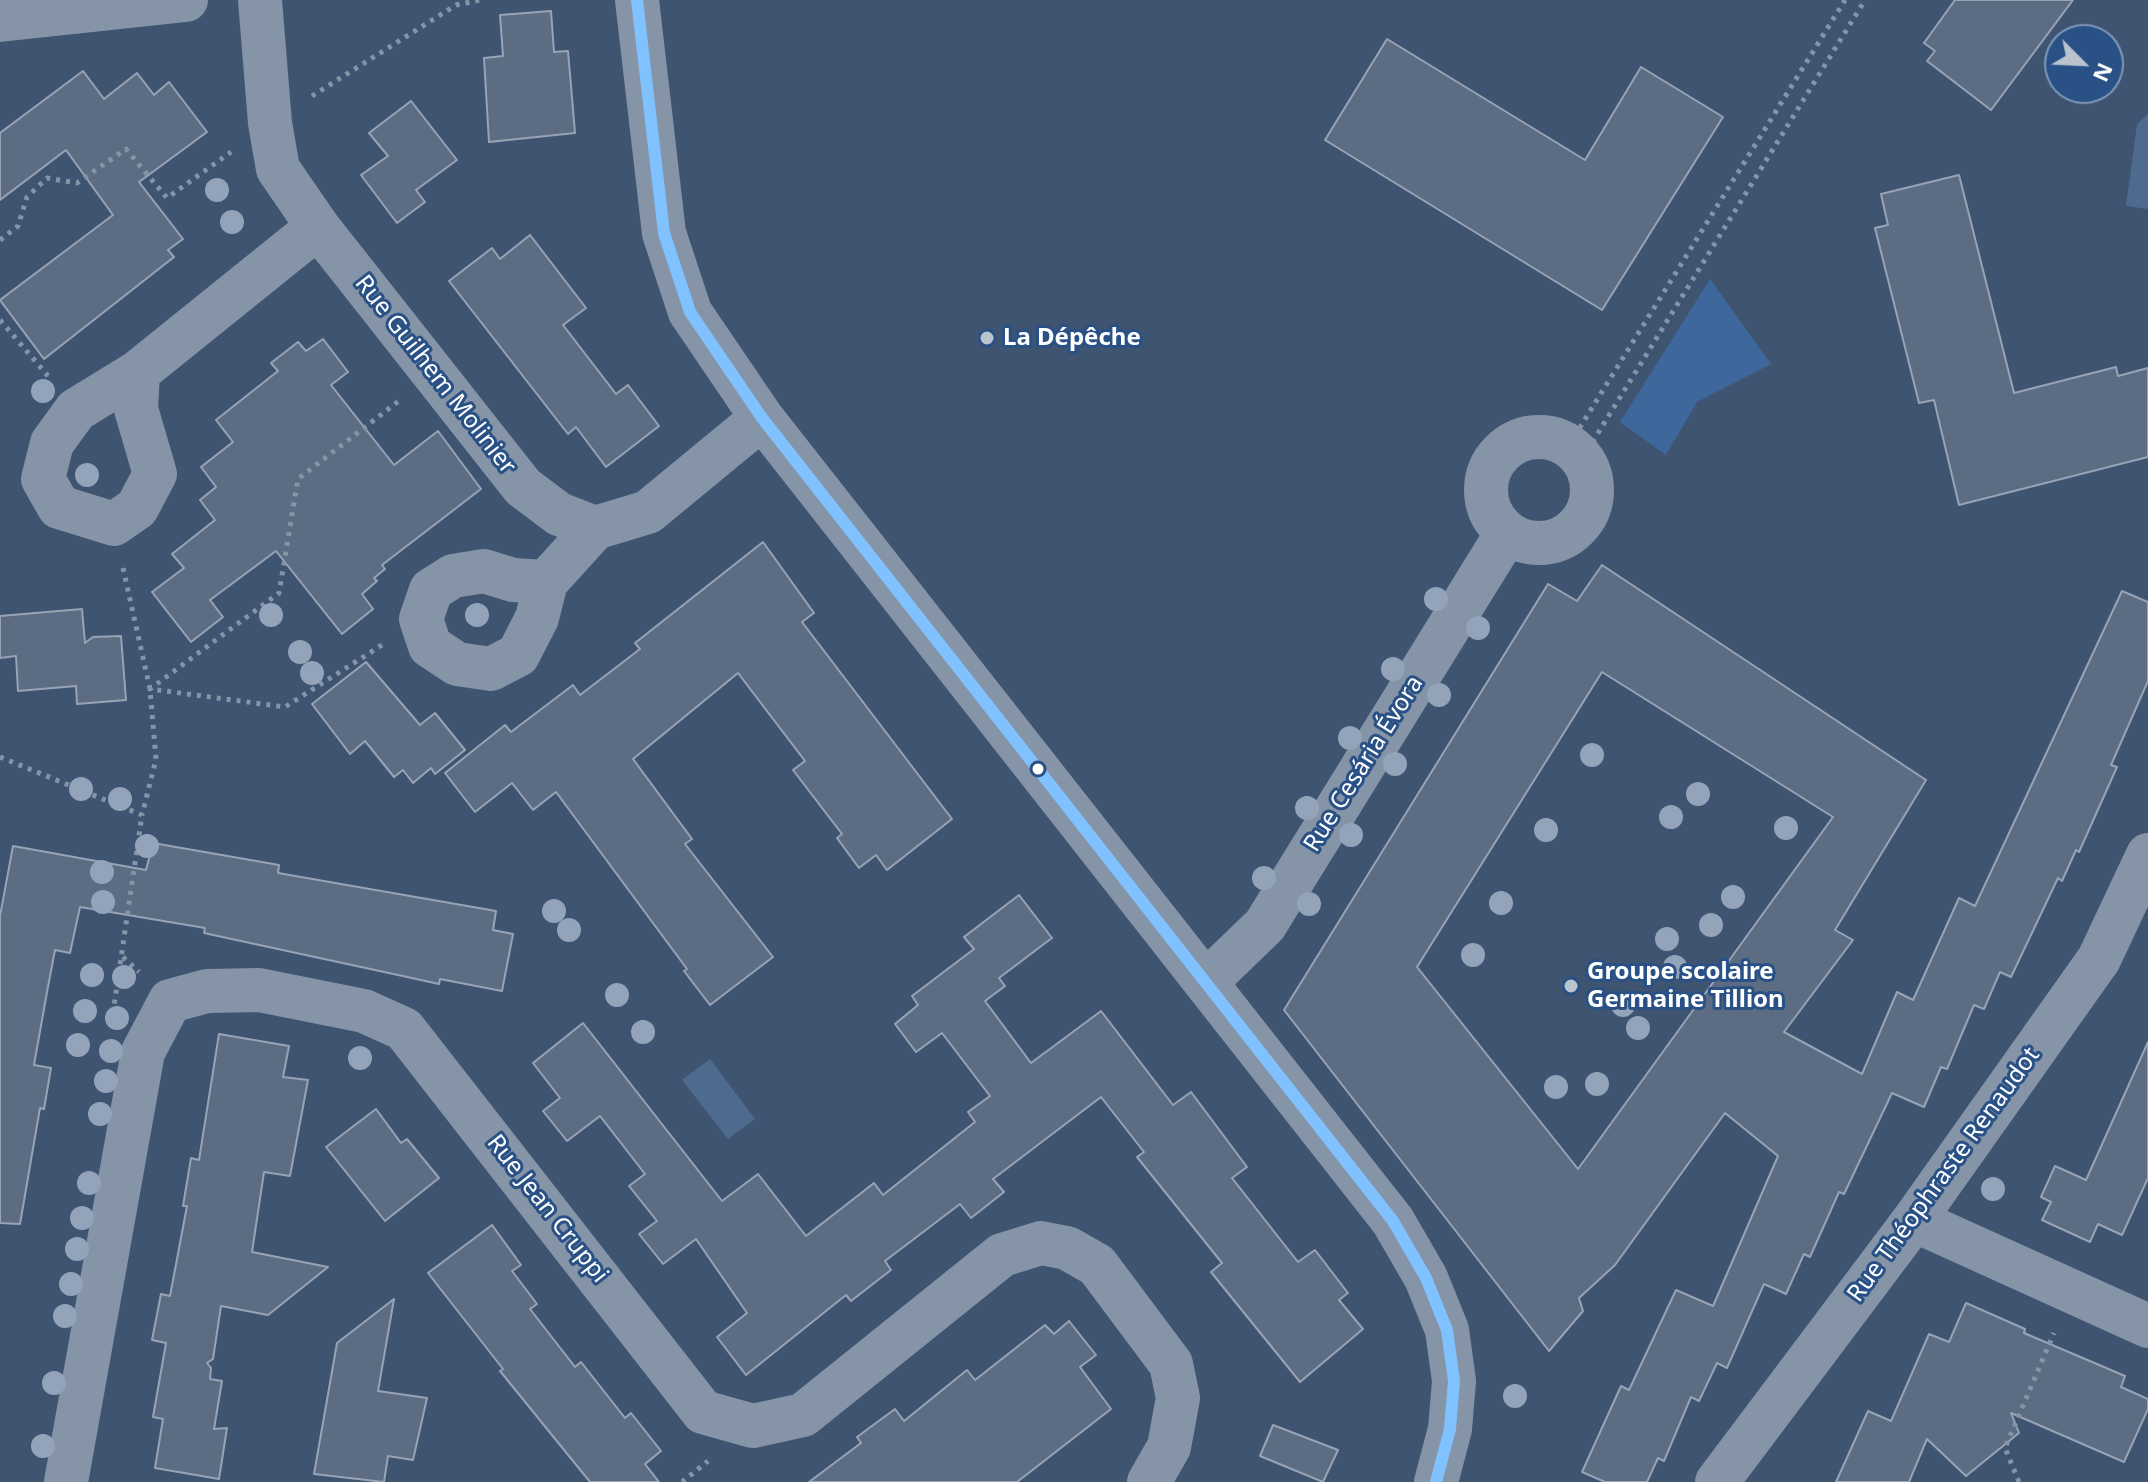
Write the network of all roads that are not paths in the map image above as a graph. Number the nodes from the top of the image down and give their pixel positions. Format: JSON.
{"nodes":[{"id":1,"x":186,"y":0,"type":"edge"},
{"id":2,"x":260,"y":0,"type":"edge"},
{"id":3,"x":643,"y":1,"type":"edge"},
{"id":4,"x":0,"y":20,"type":"edge"},
{"id":5,"x":318,"y":227,"type":"junction"},
{"id":6,"x":138,"y":372,"type":"junction"},
{"id":7,"x":762,"y":418,"type":"junction"},
{"id":8,"x":595,"y":528,"type":"junction"},
{"id":9,"x":1507,"y":533,"type":"junction"},
{"id":10,"x":546,"y":582,"type":"junction"},
{"id":11,"x":2148,"y":855,"type":"edge"},
{"id":12,"x":1206,"y":982,"type":"junction"},
{"id":13,"x":1914,"y":1220,"type":"junction"},
{"id":14,"x":2148,"y":1326,"type":"edge"},
{"id":15,"x":66,"y":1482,"type":"edge"},
{"id":16,"x":1149,"y":1482,"type":"edge"},
{"id":17,"x":1436,"y":1482,"type":"edge"},
{"id":18,"x":1717,"y":1482,"type":"edge"}],
"edges":[{"from":1,"to":4,"type":"street"},
{"from":2,"to":5,"type":"street","name":"Rue Guilhem Molinier"},
{"from":3,"to":7,"type":"street"},
{"from":5,"to":6,"type":"street"},
{"from":5,"to":8,"type":"street","name":"Rue Guilhem Molinier"},
{"from":6,"to":6,"type":"street"},
{"from":7,"to":8,"type":"street"},
{"from":7,"to":12,"type":"street"},
{"from":8,"to":10,"type":"street"},
{"from":9,"to":9,"type":"street"},
{"from":9,"to":12,"type":"street","name":"Rue Cesária Évora"},
{"from":10,"to":10,"type":"street"},
{"from":11,"to":13,"type":"street","name":"Rue Théophraste Renaudot"},
{"from":12,"to":17,"type":"street"},
{"from":13,"to":14,"type":"street"},
{"from":13,"to":18,"type":"street","name":"Rue Théophraste Renaudot"},
{"from":15,"to":16,"type":"street","name":"Rue Jean Cruppi"}]}
